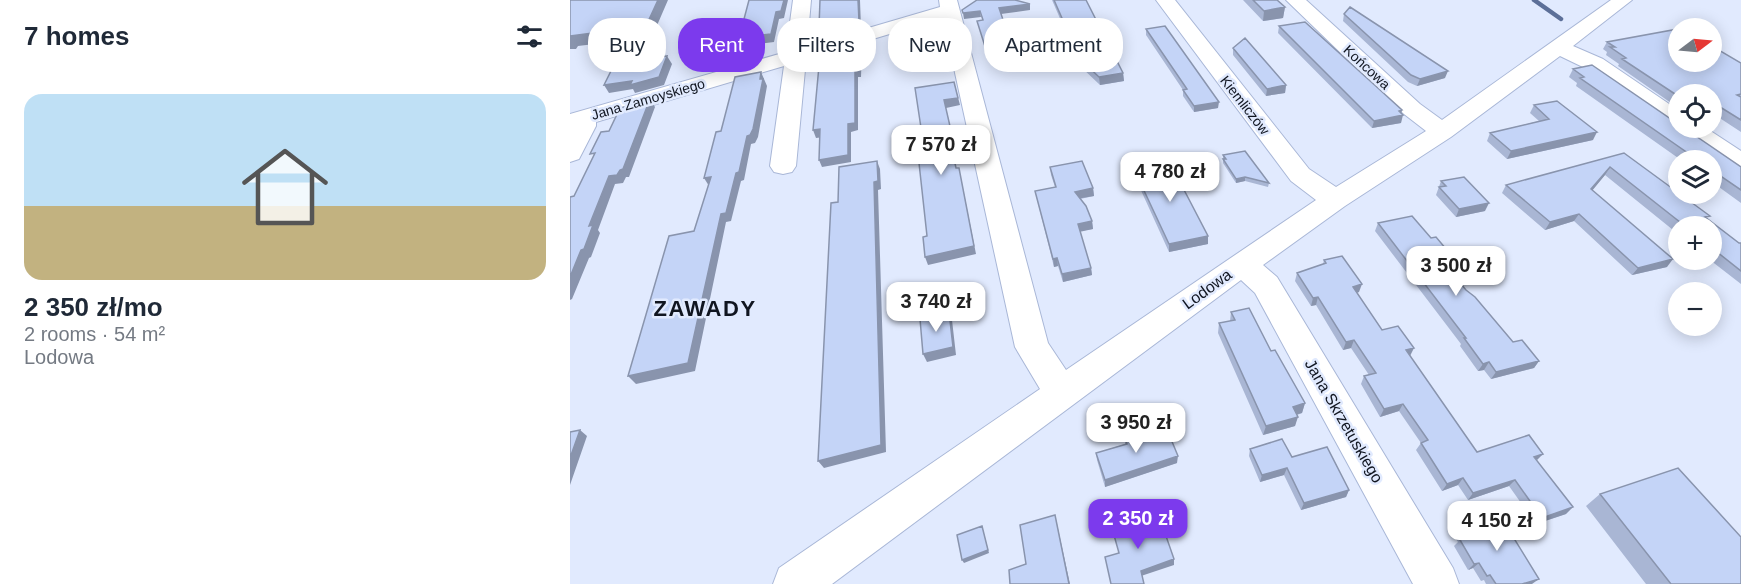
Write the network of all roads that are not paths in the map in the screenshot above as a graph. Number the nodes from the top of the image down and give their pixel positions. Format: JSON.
{"nodes":[{"id":1,"x":802,"y":0,"type":"edge"},
{"id":2,"x":1165,"y":0,"type":"edge"},
{"id":3,"x":1295,"y":0,"type":"edge"},
{"id":4,"x":1623,"y":0,"type":"edge"},
{"id":5,"x":949,"y":5,"type":"edge"},
{"id":6,"x":800,"y":18,"type":"edge"},
{"id":7,"x":876,"y":29,"type":"edge"},
{"id":8,"x":1559,"y":47,"type":"junction"},
{"id":9,"x":777,"y":62,"type":"edge"},
{"id":10,"x":794,"y":72,"type":"edge"},
{"id":11,"x":1668,"y":113,"type":"edge"},
{"id":12,"x":576,"y":120,"type":"edge"},
{"id":13,"x":1442,"y":132,"type":"junction"},
{"id":14,"x":1705,"y":138,"type":"edge"},
{"id":15,"x":570,"y":153,"type":"edge"},
{"id":16,"x":1741,"y":162,"type":"edge"},
{"id":17,"x":783,"y":166,"type":"dead end"},
{"id":18,"x":1335,"y":200,"type":"junction"},
{"id":19,"x":1242,"y":264,"type":"junction"},
{"id":20,"x":1062,"y":394,"type":"junction"},
{"id":21,"x":795,"y":584,"type":"edge"},
{"id":22,"x":1437,"y":584,"type":"edge"}],
"edges":[{"from":1,"to":6,"type":"street"},
{"from":2,"to":18,"type":"street","name":"Kiemliczów"},
{"from":3,"to":13,"type":"street","name":"Końcowa"},
{"from":4,"to":8,"type":"street","name":"Lodowa"},
{"from":5,"to":7,"type":"street","name":"Jana Zamoyskiego"},
{"from":5,"to":20,"type":"street"},
{"from":8,"to":11,"type":"street"},
{"from":8,"to":13,"type":"street","name":"Lodowa"},
{"from":9,"to":12,"type":"street","name":"Jana Zamoyskiego"},
{"from":10,"to":17,"type":"street"},
{"from":12,"to":15,"type":"street"},
{"from":13,"to":18,"type":"street","name":"Lodowa"},
{"from":14,"to":16,"type":"street"},
{"from":18,"to":19,"type":"street","name":"Lodowa"},
{"from":19,"to":20,"type":"street","name":"Lodowa"},
{"from":19,"to":22,"type":"street","name":"Jana Skrzetuskiego"},
{"from":20,"to":21,"type":"street","name":"Lodowa"}]}
